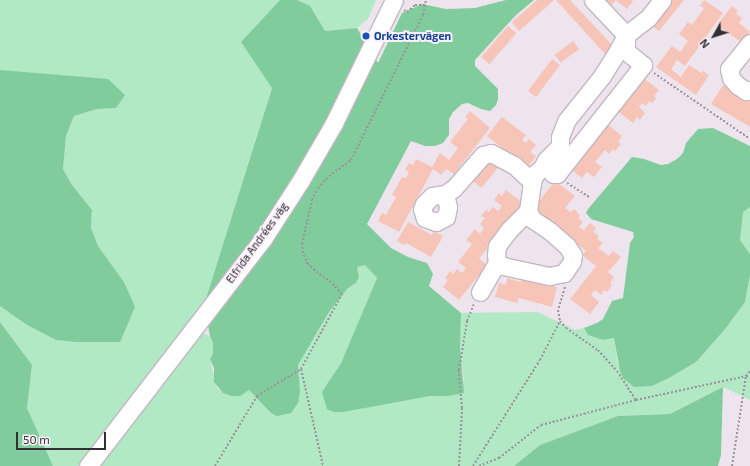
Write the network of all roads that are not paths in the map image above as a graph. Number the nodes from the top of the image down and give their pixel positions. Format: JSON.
{"nodes":[{"id":1,"x":394,"y":0,"type":"edge"},
{"id":2,"x":593,"y":0,"type":"edge"},
{"id":3,"x":662,"y":0,"type":"edge"},
{"id":4,"x":626,"y":34,"type":"junction"},
{"id":5,"x":750,"y":43,"type":"edge"},
{"id":6,"x":750,"y":90,"type":"edge"},
{"id":7,"x":550,"y":171,"type":"junction"},
{"id":8,"x":532,"y":182,"type":"junction"},
{"id":9,"x":445,"y":194,"type":"dead end"},
{"id":10,"x":528,"y":211,"type":"junction"},
{"id":11,"x":497,"y":262,"type":"junction"},
{"id":12,"x":480,"y":292,"type":"road end"},
{"id":13,"x":88,"y":466,"type":"edge"}],
"edges":[{"from":1,"to":13,"type":"street","name":"Elfrida Andrées väg"},
{"from":2,"to":4,"type":"street"},
{"from":3,"to":4,"type":"street"},
{"from":4,"to":7,"type":"street"},
{"from":4,"to":7,"type":"street"},
{"from":5,"to":6,"type":"street"},
{"from":7,"to":8,"type":"street"},
{"from":8,"to":9,"type":"street"},
{"from":8,"to":10,"type":"street"},
{"from":10,"to":11,"type":"street"},
{"from":10,"to":11,"type":"street"},
{"from":11,"to":12,"type":"street"}]}
